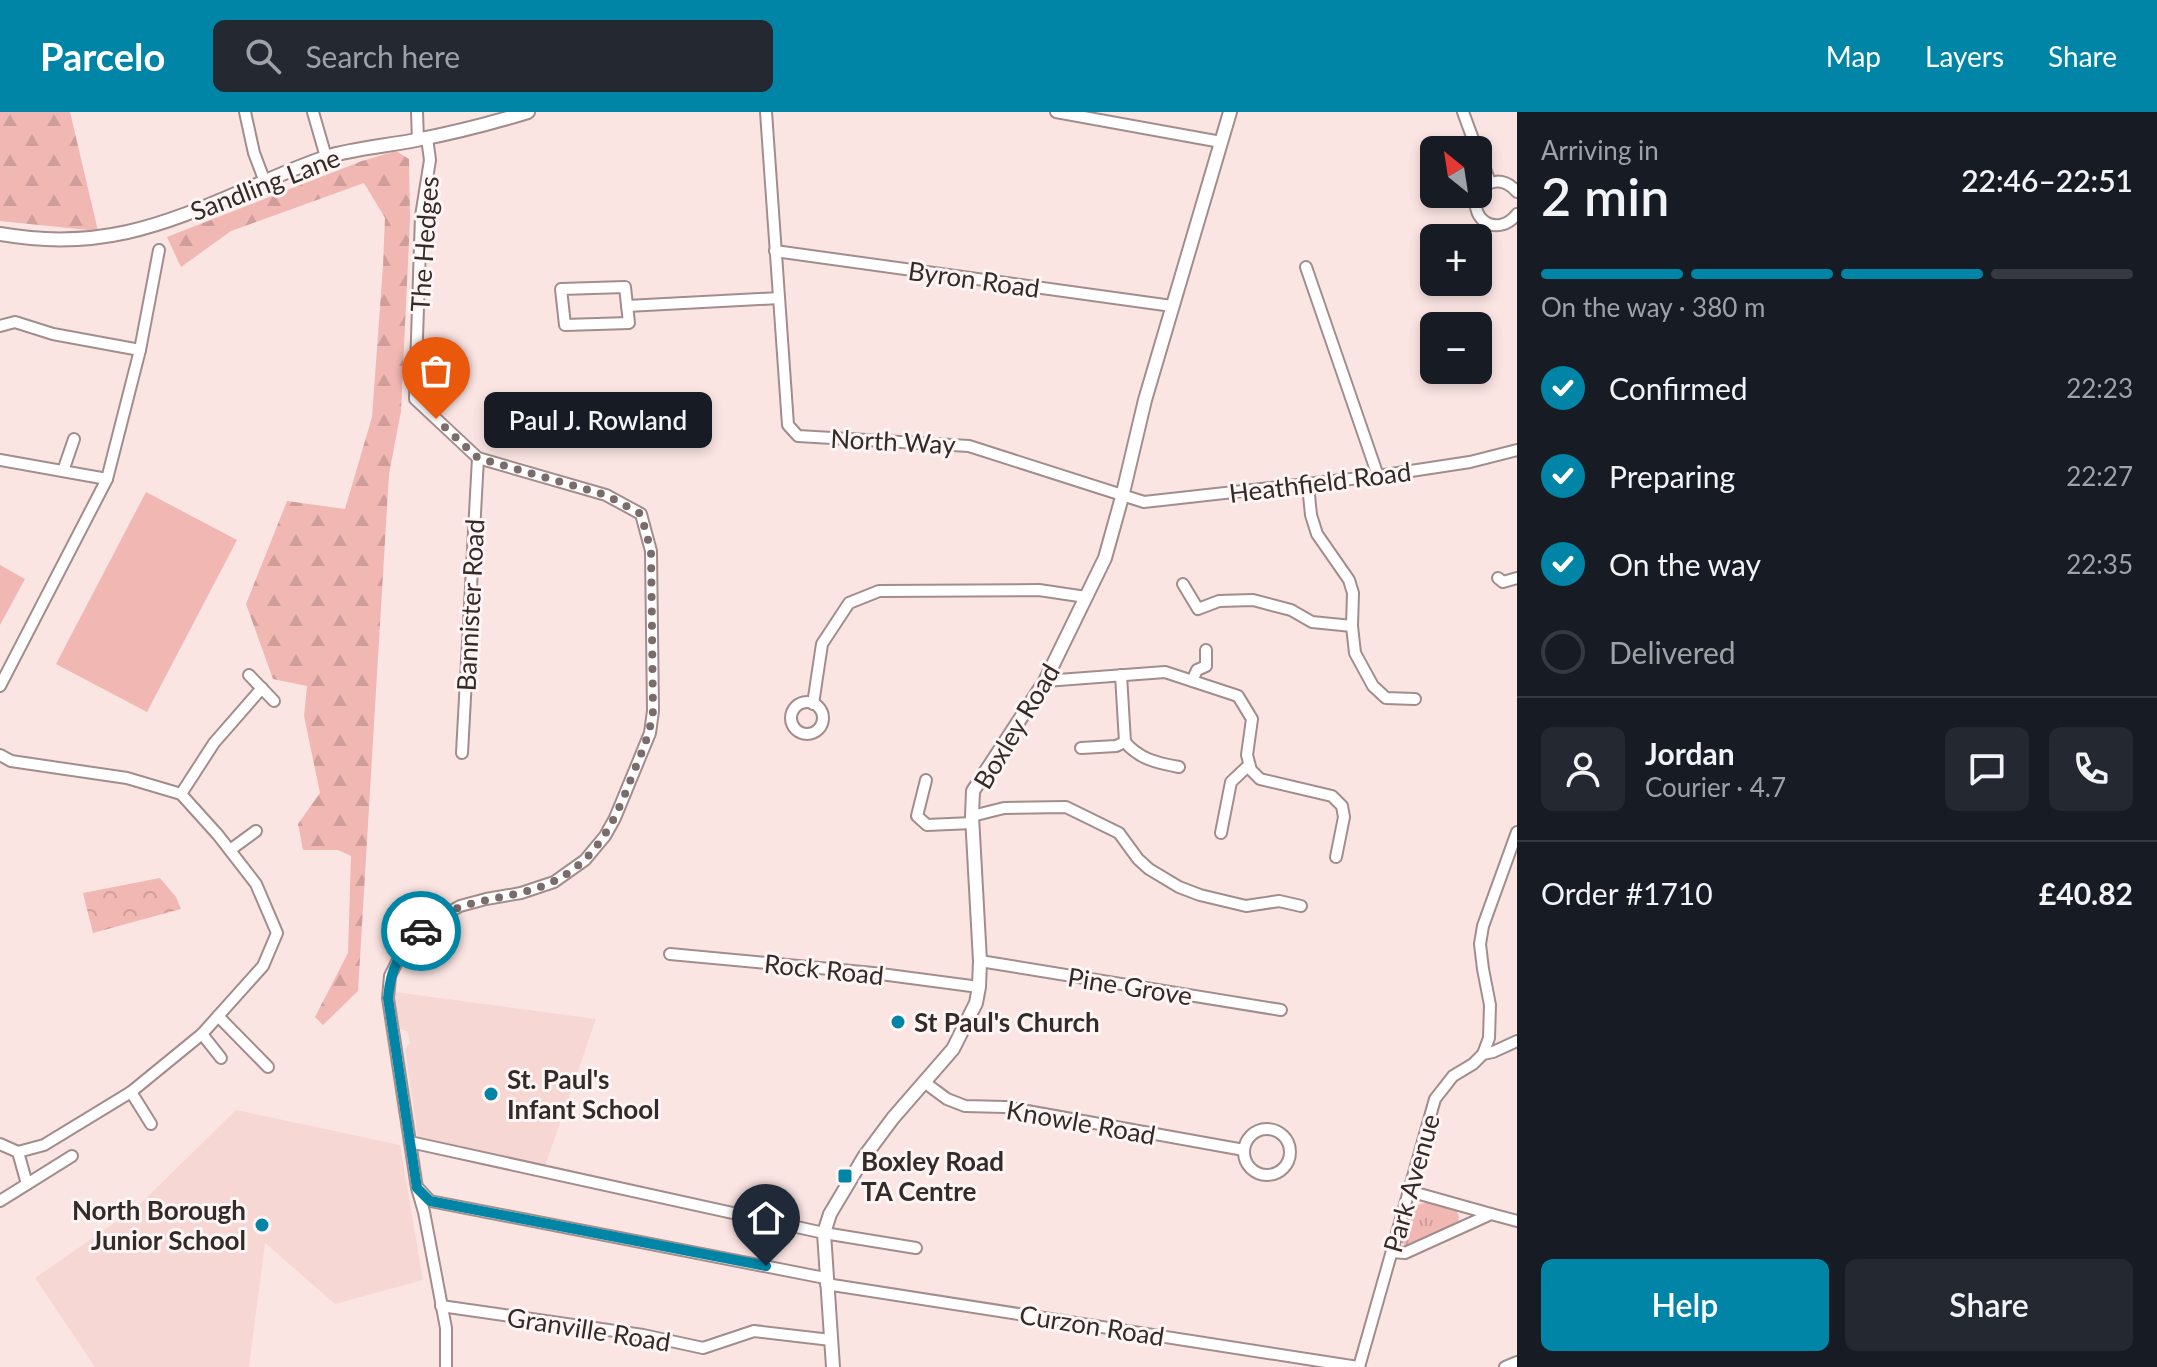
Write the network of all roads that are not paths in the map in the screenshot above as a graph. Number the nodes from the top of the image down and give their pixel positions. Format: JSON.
{"nodes":[{"id":1,"x":245,"y":112,"type":"edge"},
{"id":2,"x":313,"y":112,"type":"edge"},
{"id":3,"x":417,"y":112,"type":"edge"},
{"id":4,"x":528,"y":112,"type":"edge"},
{"id":5,"x":766,"y":112,"type":"edge"},
{"id":6,"x":1056,"y":112,"type":"edge"},
{"id":7,"x":1230,"y":112,"type":"edge"},
{"id":8,"x":1463,"y":112,"type":"edge"},
{"id":9,"x":1472,"y":136,"type":"edge"},
{"id":10,"x":422,"y":139,"type":"junction"},
{"id":11,"x":1221,"y":142,"type":"junction"},
{"id":12,"x":326,"y":157,"type":"junction"},
{"id":13,"x":265,"y":182,"type":"junction"},
{"id":14,"x":1492,"y":182,"type":"edge"},
{"id":15,"x":1517,"y":192,"type":"edge"},
{"id":16,"x":1475,"y":208,"type":"edge"},
{"id":17,"x":1517,"y":214,"type":"edge"},
{"id":18,"x":0,"y":234,"type":"edge"},
{"id":19,"x":159,"y":250,"type":"dead end"},
{"id":20,"x":775,"y":251,"type":"junction"},
{"id":21,"x":1306,"y":267,"type":"dead end"},
{"id":22,"x":779,"y":298,"type":"junction"},
{"id":23,"x":627,"y":306,"type":"junction"},
{"id":24,"x":1172,"y":306,"type":"junction"},
{"id":25,"x":0,"y":326,"type":"edge"},
{"id":26,"x":140,"y":350,"type":"junction"},
{"id":27,"x":74,"y":439,"type":"dead end"},
{"id":28,"x":1517,"y":450,"type":"edge"},
{"id":29,"x":478,"y":458,"type":"junction"},
{"id":30,"x":0,"y":460,"type":"edge"},
{"id":31,"x":63,"y":471,"type":"junction"},
{"id":32,"x":1378,"y":476,"type":"junction"},
{"id":33,"x":107,"y":479,"type":"junction"},
{"id":34,"x":1308,"y":485,"type":"junction"},
{"id":35,"x":1122,"y":497,"type":"junction"},
{"id":36,"x":1498,"y":578,"type":"dead end"},
{"id":37,"x":1517,"y":578,"type":"edge"},
{"id":38,"x":1183,"y":584,"type":"dead end"},
{"id":39,"x":1086,"y":597,"type":"junction"},
{"id":40,"x":1352,"y":626,"type":"junction"},
{"id":41,"x":1206,"y":650,"type":"dead end"},
{"id":42,"x":249,"y":675,"type":"dead end"},
{"id":43,"x":1121,"y":675,"type":"junction"},
{"id":44,"x":1045,"y":681,"type":"junction"},
{"id":45,"x":1192,"y":681,"type":"junction"},
{"id":46,"x":0,"y":686,"type":"edge"},
{"id":47,"x":262,"y":688,"type":"junction"},
{"id":48,"x":1415,"y":699,"type":"dead end"},
{"id":49,"x":274,"y":701,"type":"dead end"},
{"id":50,"x":813,"y":704,"type":"dead end"},
{"id":51,"x":1125,"y":742,"type":"junction"},
{"id":52,"x":1081,"y":748,"type":"dead end"},
{"id":53,"x":462,"y":753,"type":"dead end"},
{"id":54,"x":0,"y":755,"type":"edge"},
{"id":55,"x":1249,"y":765,"type":"junction"},
{"id":56,"x":1179,"y":767,"type":"dead end"},
{"id":57,"x":926,"y":780,"type":"dead end"},
{"id":58,"x":181,"y":794,"type":"junction"},
{"id":59,"x":972,"y":820,"type":"junction"},
{"id":60,"x":256,"y":831,"type":"dead end"},
{"id":61,"x":1517,"y":832,"type":"edge"},
{"id":62,"x":1221,"y":833,"type":"dead end"},
{"id":63,"x":230,"y":850,"type":"junction"},
{"id":64,"x":1336,"y":857,"type":"dead end"},
{"id":65,"x":1301,"y":906,"type":"dead end"},
{"id":66,"x":670,"y":954,"type":"dead end"},
{"id":67,"x":980,"y":961,"type":"junction"},
{"id":68,"x":979,"y":987,"type":"junction"},
{"id":69,"x":1281,"y":1010,"type":"dead end"},
{"id":70,"x":218,"y":1016,"type":"junction"},
{"id":71,"x":202,"y":1034,"type":"junction"},
{"id":72,"x":1517,"y":1041,"type":"edge"},
{"id":73,"x":1483,"y":1054,"type":"junction"},
{"id":74,"x":221,"y":1058,"type":"dead end"},
{"id":75,"x":268,"y":1067,"type":"dead end"},
{"id":76,"x":924,"y":1082,"type":"junction"},
{"id":77,"x":131,"y":1092,"type":"junction"},
{"id":78,"x":151,"y":1124,"type":"dead end"},
{"id":79,"x":410,"y":1142,"type":"junction"},
{"id":80,"x":0,"y":1144,"type":"edge"},
{"id":81,"x":1244,"y":1150,"type":"junction"},
{"id":82,"x":18,"y":1152,"type":"junction"},
{"id":83,"x":72,"y":1156,"type":"dead end"},
{"id":84,"x":27,"y":1184,"type":"junction"},
{"id":85,"x":417,"y":1188,"type":"junction"},
{"id":86,"x":1409,"y":1191,"type":"junction"},
{"id":87,"x":0,"y":1201,"type":"edge"},
{"id":88,"x":1491,"y":1214,"type":"junction"},
{"id":89,"x":1517,"y":1221,"type":"edge"},
{"id":90,"x":824,"y":1233,"type":"junction"},
{"id":91,"x":916,"y":1248,"type":"dead end"},
{"id":92,"x":1392,"y":1252,"type":"junction"},
{"id":93,"x":826,"y":1281,"type":"junction"},
{"id":94,"x":441,"y":1306,"type":"junction"},
{"id":95,"x":831,"y":1340,"type":"junction"},
{"id":96,"x":1517,"y":1362,"type":"edge"},
{"id":97,"x":1340,"y":1366,"type":"edge"},
{"id":98,"x":446,"y":1367,"type":"edge"},
{"id":99,"x":833,"y":1367,"type":"edge"},
{"id":100,"x":1358,"y":1367,"type":"edge"},
{"id":101,"x":1505,"y":1367,"type":"edge"}],
"edges":[{"from":1,"to":13,"type":"street"},
{"from":2,"to":12,"type":"street"},
{"from":3,"to":10,"type":"street","name":"The Hedges"},
{"from":4,"to":10,"type":"street","name":"Sandling Lane"},
{"from":5,"to":20,"type":"street","name":"North Way"},
{"from":6,"to":11,"type":"street"},
{"from":7,"to":11,"type":"street","name":"Boxley Road"},
{"from":8,"to":9,"type":"street"},
{"from":10,"to":12,"type":"street","name":"Sandling Lane"},
{"from":10,"to":29,"type":"street","name":"The Hedges"},
{"from":11,"to":24,"type":"street","name":"Boxley Road"},
{"from":12,"to":13,"type":"street","name":"Sandling Lane"},
{"from":13,"to":18,"type":"street","name":"Sandling Lane"},
{"from":14,"to":15,"type":"street"},
{"from":16,"to":17,"type":"street"},
{"from":19,"to":26,"type":"street"},
{"from":20,"to":22,"type":"street","name":"North Way"},
{"from":20,"to":24,"type":"street","name":"Byron Road"},
{"from":21,"to":32,"type":"street"},
{"from":22,"to":23,"type":"street"},
{"from":22,"to":35,"type":"street","name":"North Way"},
{"from":23,"to":23,"type":"street"},
{"from":24,"to":35,"type":"street","name":"Boxley Road"},
{"from":25,"to":26,"type":"street"},
{"from":26,"to":33,"type":"street"},
{"from":27,"to":31,"type":"street"},
{"from":28,"to":32,"type":"street","name":"Heathfield Road"},
{"from":29,"to":53,"type":"street","name":"Bannister Road"},
{"from":29,"to":79,"type":"street"},
{"from":30,"to":31,"type":"street"},
{"from":31,"to":33,"type":"street"},
{"from":32,"to":34,"type":"street","name":"Heathfield Road"},
{"from":33,"to":46,"type":"street"},
{"from":34,"to":35,"type":"street","name":"Heathfield Road"},
{"from":34,"to":40,"type":"street"},
{"from":35,"to":39,"type":"street","name":"Boxley Road"},
{"from":36,"to":37,"type":"street"},
{"from":38,"to":40,"type":"street"},
{"from":39,"to":44,"type":"street","name":"Boxley Road"},
{"from":39,"to":50,"type":"street"},
{"from":40,"to":48,"type":"street"},
{"from":41,"to":45,"type":"street"},
{"from":42,"to":47,"type":"street"},
{"from":43,"to":44,"type":"street"},
{"from":43,"to":45,"type":"street"},
{"from":43,"to":51,"type":"street"},
{"from":44,"to":59,"type":"street","name":"Boxley Road"},
{"from":45,"to":55,"type":"street"},
{"from":47,"to":49,"type":"street"},
{"from":47,"to":58,"type":"street"},
{"from":51,"to":52,"type":"street"},
{"from":51,"to":56,"type":"street"},
{"from":54,"to":58,"type":"street"},
{"from":55,"to":62,"type":"street"},
{"from":55,"to":64,"type":"street"},
{"from":57,"to":59,"type":"street"},
{"from":58,"to":63,"type":"street"},
{"from":59,"to":65,"type":"street"},
{"from":59,"to":67,"type":"street","name":"Boxley Road"},
{"from":60,"to":63,"type":"street"},
{"from":61,"to":73,"type":"street"},
{"from":63,"to":70,"type":"street"},
{"from":66,"to":68,"type":"street","name":"Rock Road"},
{"from":67,"to":68,"type":"street","name":"Boxley Road"},
{"from":67,"to":69,"type":"street","name":"Pine Grove"},
{"from":68,"to":76,"type":"street","name":"Boxley Road"},
{"from":70,"to":71,"type":"street"},
{"from":70,"to":75,"type":"street"},
{"from":71,"to":74,"type":"street"},
{"from":71,"to":77,"type":"street"},
{"from":72,"to":73,"type":"street","name":"Park Avenue"},
{"from":73,"to":86,"type":"street","name":"Park Avenue"},
{"from":76,"to":81,"type":"street","name":"Knowle Road"},
{"from":76,"to":90,"type":"street","name":"Boxley Road"},
{"from":77,"to":78,"type":"street"},
{"from":77,"to":82,"type":"street"},
{"from":79,"to":85,"type":"street"},
{"from":79,"to":90,"type":"street"},
{"from":80,"to":82,"type":"street"},
{"from":81,"to":81,"type":"street"},
{"from":82,"to":84,"type":"street"},
{"from":83,"to":84,"type":"street"},
{"from":84,"to":87,"type":"street"},
{"from":85,"to":93,"type":"street","name":"Curzon Road"},
{"from":85,"to":94,"type":"street"},
{"from":86,"to":88,"type":"street"},
{"from":86,"to":92,"type":"street","name":"Park Avenue"},
{"from":88,"to":89,"type":"street"},
{"from":88,"to":92,"type":"street"},
{"from":90,"to":91,"type":"street"},
{"from":90,"to":93,"type":"street","name":"Boxley Road"},
{"from":92,"to":100,"type":"street","name":"Park Avenue"},
{"from":93,"to":95,"type":"street","name":"Boxley Road"},
{"from":93,"to":97,"type":"street","name":"Curzon Road"},
{"from":94,"to":95,"type":"street","name":"Granville Road"},
{"from":94,"to":98,"type":"street"},
{"from":95,"to":99,"type":"street","name":"Boxley Road"},
{"from":96,"to":101,"type":"street"},
{"from":97,"to":100,"type":"street","name":"Curzon Road"}]}
